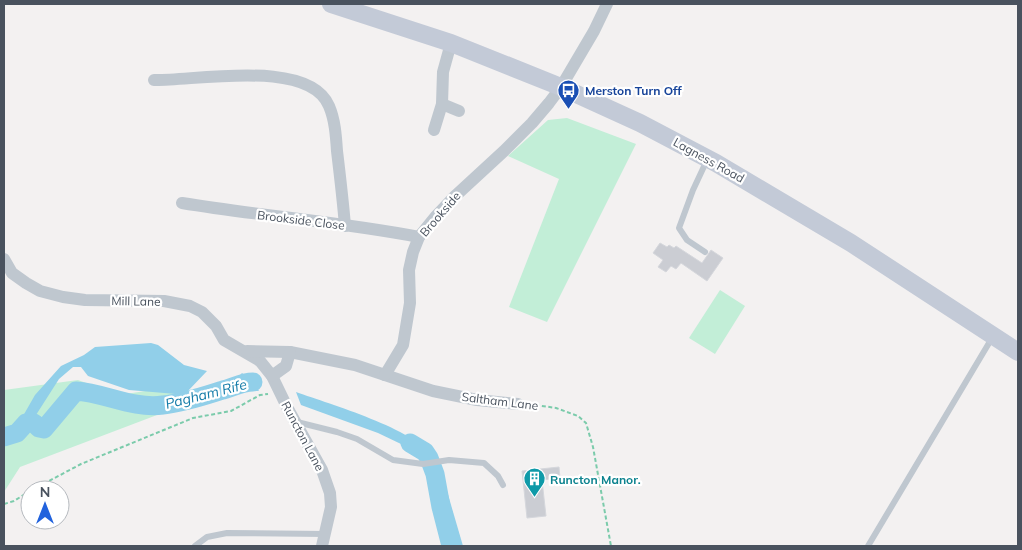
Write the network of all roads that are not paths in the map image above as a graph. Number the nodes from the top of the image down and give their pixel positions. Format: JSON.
{"nodes":[{"id":1,"x":331,"y":4,"type":"edge"},
{"id":2,"x":607,"y":4,"type":"edge"},
{"id":3,"x":451,"y":42,"type":"junction"},
{"id":4,"x":154,"y":80,"type":"dead end"},
{"id":5,"x":561,"y":87,"type":"junction"},
{"id":6,"x":442,"y":104,"type":"junction"},
{"id":7,"x":459,"y":111,"type":"dead end"},
{"id":8,"x":434,"y":130,"type":"dead end"},
{"id":9,"x":708,"y":159,"type":"junction"},
{"id":10,"x":182,"y":203,"type":"dead end"},
{"id":11,"x":345,"y":226,"type":"junction"},
{"id":12,"x":419,"y":237,"type":"junction"},
{"id":13,"x":705,"y":252,"type":"dead end"},
{"id":14,"x":4,"y":259,"type":"edge"},
{"id":15,"x":994,"y":335,"type":"junction"},
{"id":16,"x":242,"y":351,"type":"junction"},
{"id":17,"x":290,"y":352,"type":"junction"},
{"id":18,"x":1018,"y":352,"type":"edge"},
{"id":19,"x":260,"y":361,"type":"joint"},
{"id":20,"x":385,"y":375,"type":"junction"},
{"id":21,"x":272,"y":376,"type":"junction"},
{"id":22,"x":518,"y":404,"type":"road end"},
{"id":23,"x":296,"y":422,"type":"junction"},
{"id":24,"x":503,"y":485,"type":"dead end"},
{"id":25,"x":324,"y":540,"type":"edge"},
{"id":26,"x":195,"y":546,"type":"edge"},
{"id":27,"x":868,"y":546,"type":"edge"}],
"edges":[{"from":1,"to":3,"type":"main road","name":"Lagness Road"},
{"from":2,"to":5,"type":"street","name":"Brookside"},
{"from":3,"to":5,"type":"main road","name":"Lagness Road"},
{"from":3,"to":6,"type":"street"},
{"from":4,"to":11,"type":"street"},
{"from":5,"to":9,"type":"main road","name":"Lagness Road"},
{"from":5,"to":12,"type":"street","name":"Brookside"},
{"from":6,"to":7,"type":"street"},
{"from":6,"to":8,"type":"street"},
{"from":9,"to":13,"type":"lane"},
{"from":9,"to":15,"type":"main road","name":"Lagness Road"},
{"from":10,"to":11,"type":"street","name":"Brookside Close"},
{"from":11,"to":12,"type":"street","name":"Brookside Close"},
{"from":12,"to":20,"type":"street","name":"Brookside"},
{"from":14,"to":16,"type":"street","name":"Mill Lane"},
{"from":15,"to":18,"type":"main road","name":"Lagness Road"},
{"from":15,"to":27,"type":"lane"},
{"from":16,"to":17,"type":"street","name":"Saltham Lane"},
{"from":16,"to":19,"type":"street","name":"Mill Lane"},
{"from":17,"to":20,"type":"street","name":"Saltham Lane"},
{"from":17,"to":21,"type":"street"},
{"from":19,"to":21,"type":"street","name":"Runcton Lane"},
{"from":20,"to":22,"type":"street","name":"Saltham Lane"},
{"from":21,"to":23,"type":"street","name":"Runcton Lane"},
{"from":23,"to":24,"type":"lane"},
{"from":23,"to":25,"type":"street","name":"Runcton Lane"},
{"from":25,"to":26,"type":"lane"}]}
